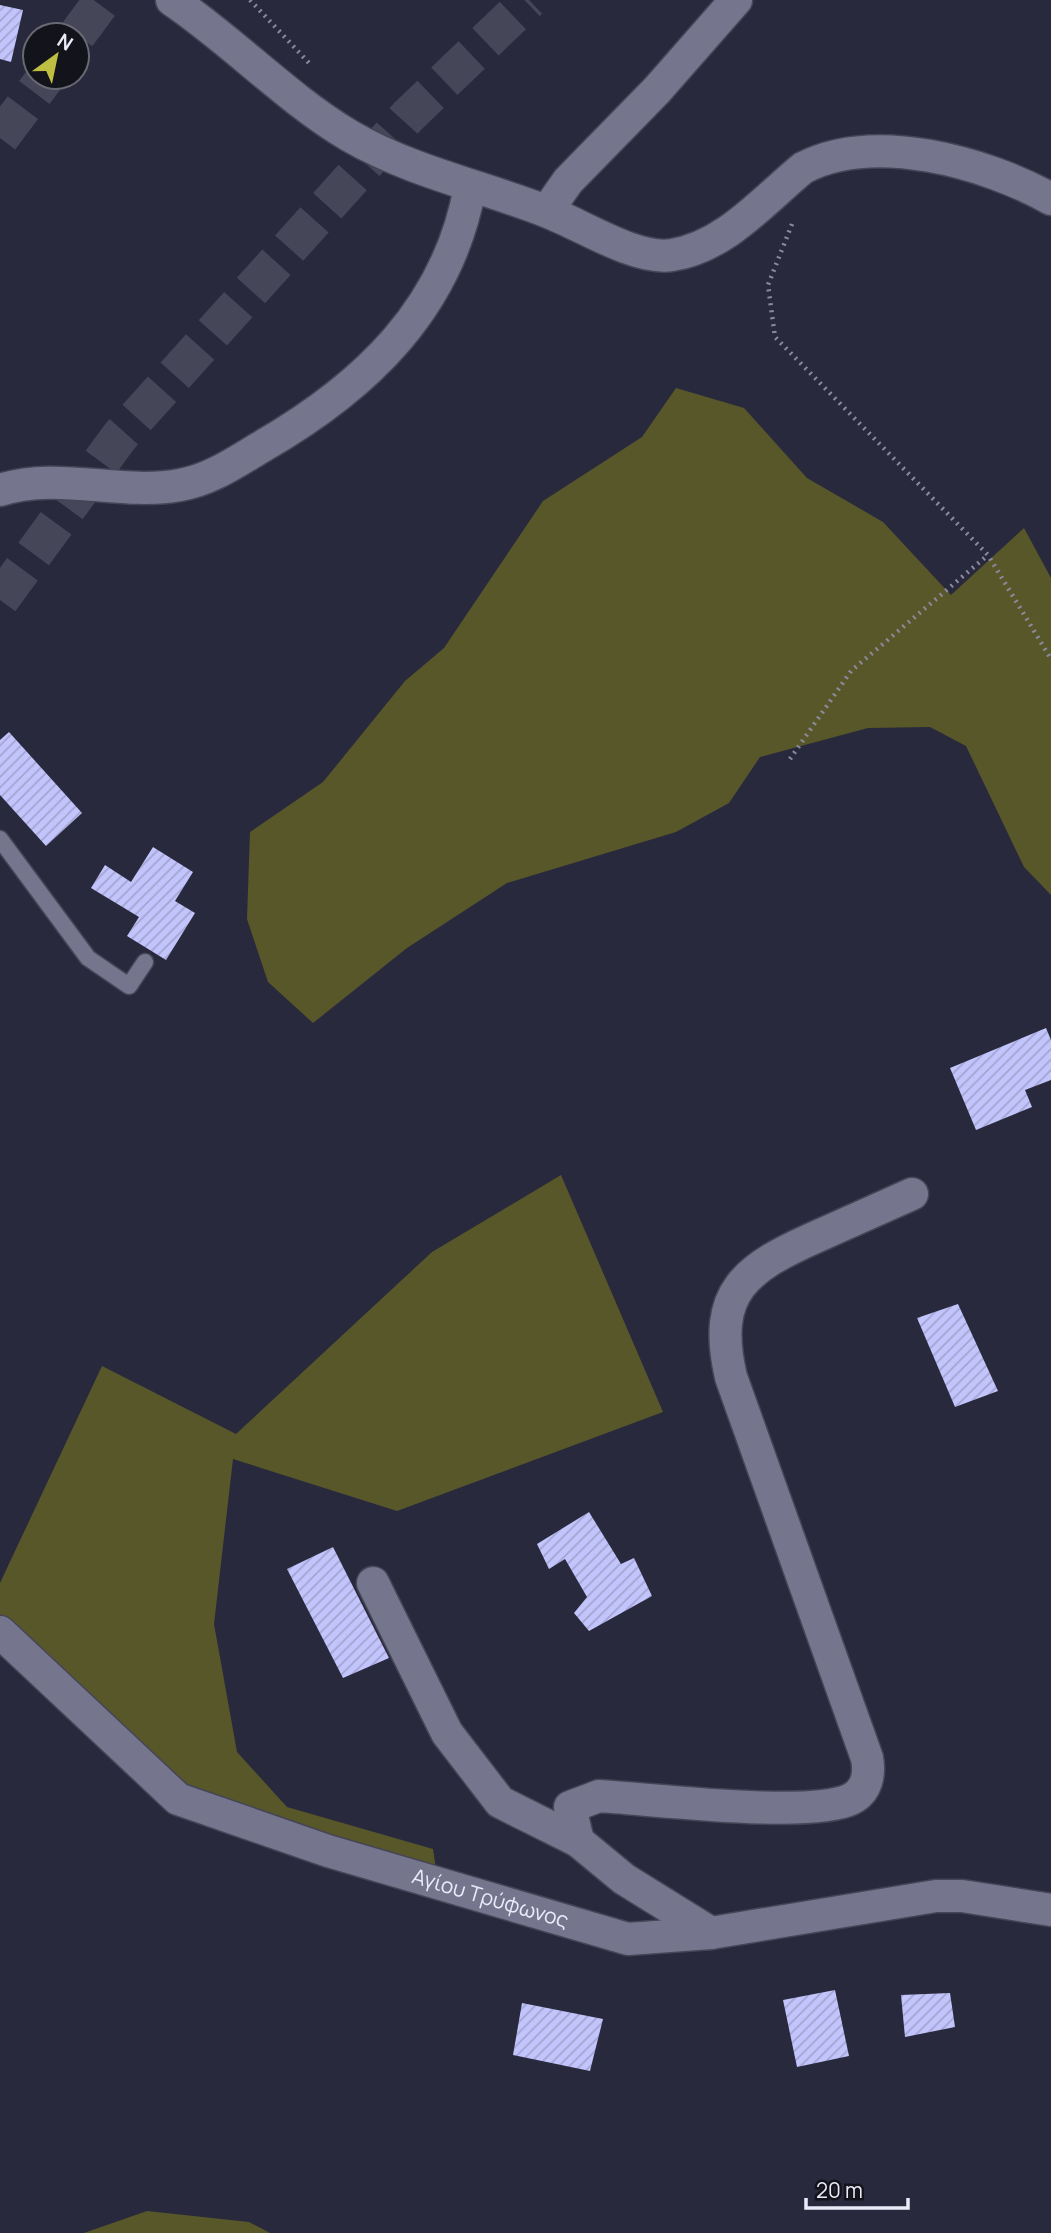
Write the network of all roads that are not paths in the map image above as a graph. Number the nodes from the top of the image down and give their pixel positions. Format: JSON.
{"nodes":[{"id":1,"x":172,"y":0,"type":"edge"},
{"id":2,"x":736,"y":0,"type":"edge"},
{"id":3,"x":470,"y":187,"type":"junction"},
{"id":4,"x":1051,"y":199,"type":"edge"},
{"id":5,"x":547,"y":211,"type":"junction"},
{"id":6,"x":0,"y":490,"type":"edge"},
{"id":7,"x":0,"y":839,"type":"edge"},
{"id":8,"x":145,"y":962,"type":"dead end"},
{"id":9,"x":912,"y":1194,"type":"dead end"},
{"id":10,"x":373,"y":1583,"type":"dead end"},
{"id":11,"x":0,"y":1632,"type":"edge"},
{"id":12,"x":578,"y":1841,"type":"junction"},
{"id":13,"x":1051,"y":1910,"type":"edge"},
{"id":14,"x":711,"y":1933,"type":"junction"}],
"edges":[{"from":1,"to":3,"type":"street"},
{"from":2,"to":5,"type":"street"},
{"from":3,"to":5,"type":"street"},
{"from":3,"to":6,"type":"street"},
{"from":4,"to":5,"type":"street"},
{"from":7,"to":8,"type":"lane"},
{"from":9,"to":12,"type":"street"},
{"from":10,"to":12,"type":"street"},
{"from":11,"to":14,"type":"street","name":"Αγίου Τρύφωνος"},
{"from":12,"to":14,"type":"street"},
{"from":13,"to":14,"type":"street","name":"Αγίου Τρύφωνος"}]}
